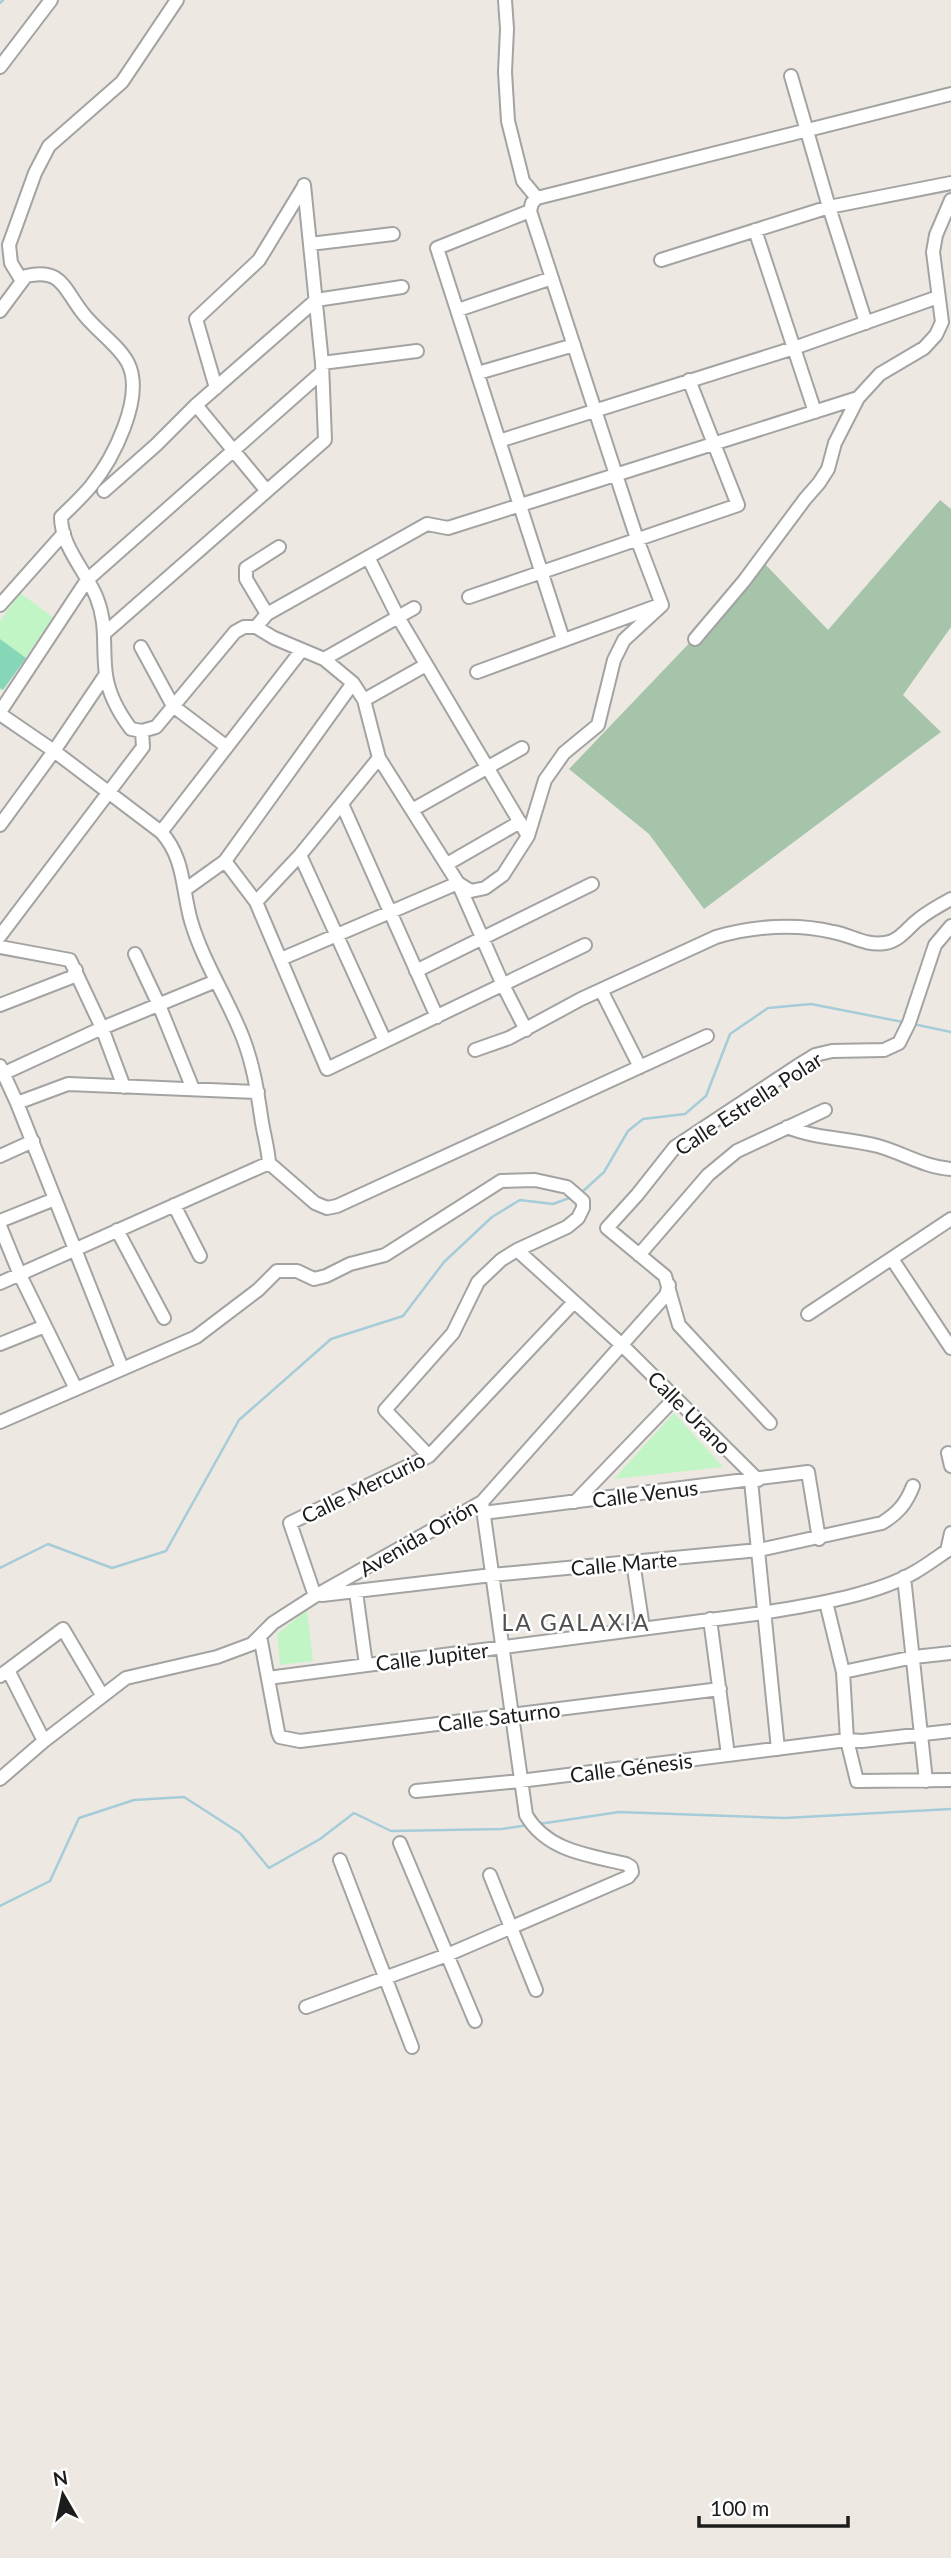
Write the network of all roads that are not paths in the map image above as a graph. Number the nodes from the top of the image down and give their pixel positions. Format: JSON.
{"nodes":[{"id":1,"x":51,"y":0,"type":"edge"},
{"id":2,"x":177,"y":0,"type":"edge"},
{"id":3,"x":505,"y":0,"type":"edge"},
{"id":4,"x":0,"y":67,"type":"edge"},
{"id":5,"x":791,"y":76,"type":"dead end"},
{"id":6,"x":951,"y":94,"type":"edge"},
{"id":7,"x":806,"y":129,"type":"junction"},
{"id":8,"x":951,"y":183,"type":"edge"},
{"id":9,"x":537,"y":198,"type":"junction"},
{"id":10,"x":951,"y":200,"type":"edge"},
{"id":11,"x":828,"y":207,"type":"junction"},
{"id":12,"x":530,"y":211,"type":"junction"},
{"id":13,"x":755,"y":230,"type":"junction"},
{"id":14,"x":393,"y":234,"type":"dead end"},
{"id":15,"x":310,"y":244,"type":"junction"},
{"id":16,"x":662,"y":260,"type":"dead end"},
{"id":17,"x":552,"y":278,"type":"junction"},
{"id":18,"x":22,"y":281,"type":"junction"},
{"id":19,"x":401,"y":287,"type":"dead end"},
{"id":20,"x":938,"y":297,"type":"junction"},
{"id":21,"x":316,"y":300,"type":"junction"},
{"id":22,"x":457,"y":310,"type":"junction"},
{"id":23,"x":0,"y":311,"type":"edge"},
{"id":24,"x":866,"y":323,"type":"junction"},
{"id":25,"x":574,"y":345,"type":"junction"},
{"id":26,"x":794,"y":348,"type":"junction"},
{"id":27,"x":417,"y":351,"type":"dead end"},
{"id":28,"x":322,"y":368,"type":"junction"},
{"id":29,"x":478,"y":373,"type":"junction"},
{"id":30,"x":690,"y":380,"type":"junction"},
{"id":31,"x":216,"y":388,"type":"junction"},
{"id":32,"x":858,"y":398,"type":"junction"},
{"id":33,"x":196,"y":405,"type":"junction"},
{"id":34,"x":596,"y":411,"type":"junction"},
{"id":35,"x":815,"y":412,"type":"junction"},
{"id":36,"x":499,"y":441,"type":"junction"},
{"id":37,"x":714,"y":444,"type":"junction"},
{"id":38,"x":233,"y":450,"type":"junction"},
{"id":39,"x":616,"y":474,"type":"junction"},
{"id":40,"x":266,"y":490,"type":"junction"},
{"id":41,"x":104,"y":491,"type":"dead end"},
{"id":42,"x":519,"y":504,"type":"junction"},
{"id":43,"x":64,"y":533,"type":"junction"},
{"id":44,"x":637,"y":539,"type":"junction"},
{"id":45,"x":279,"y":547,"type":"dead end"},
{"id":46,"x":368,"y":557,"type":"junction"},
{"id":47,"x":541,"y":571,"type":"junction"},
{"id":48,"x":87,"y":580,"type":"junction"},
{"id":49,"x":468,"y":597,"type":"dead end"},
{"id":50,"x":0,"y":605,"type":"edge"},
{"id":51,"x":662,"y":605,"type":"junction"},
{"id":52,"x":414,"y":608,"type":"dead end"},
{"id":53,"x":267,"y":614,"type":"junction"},
{"id":54,"x":398,"y":617,"type":"junction"},
{"id":55,"x":256,"y":627,"type":"junction"},
{"id":56,"x":106,"y":632,"type":"junction"},
{"id":57,"x":563,"y":639,"type":"junction"},
{"id":58,"x":695,"y":639,"type":"dead end"},
{"id":59,"x":141,"y":647,"type":"dead end"},
{"id":60,"x":301,"y":651,"type":"junction"},
{"id":61,"x":324,"y":659,"type":"junction"},
{"id":62,"x":426,"y":664,"type":"junction"},
{"id":63,"x":477,"y":672,"type":"dead end"},
{"id":64,"x":106,"y":674,"type":"junction"},
{"id":65,"x":353,"y":684,"type":"junction"},
{"id":66,"x":364,"y":700,"type":"junction"},
{"id":67,"x":173,"y":706,"type":"junction"},
{"id":68,"x":0,"y":713,"type":"edge"},
{"id":69,"x":142,"y":731,"type":"junction"},
{"id":70,"x":227,"y":747,"type":"junction"},
{"id":71,"x":522,"y":748,"type":"dead end"},
{"id":72,"x":54,"y":751,"type":"junction"},
{"id":73,"x":379,"y":758,"type":"junction"},
{"id":74,"x":487,"y":767,"type":"junction"},
{"id":75,"x":108,"y":793,"type":"junction"},
{"id":76,"x":342,"y":804,"type":"junction"},
{"id":77,"x":412,"y":810,"type":"junction"},
{"id":78,"x":520,"y":822,"type":"junction"},
{"id":79,"x":0,"y":825,"type":"edge"},
{"id":80,"x":161,"y":832,"type":"junction"},
{"id":81,"x":528,"y":836,"type":"junction"},
{"id":82,"x":300,"y":855,"type":"junction"},
{"id":83,"x":225,"y":861,"type":"junction"},
{"id":84,"x":447,"y":864,"type":"junction"},
{"id":85,"x":458,"y":883,"type":"junction"},
{"id":86,"x":592,"y":884,"type":"dead end"},
{"id":87,"x":186,"y":889,"type":"junction"},
{"id":88,"x":951,"y":898,"type":"edge"},
{"id":89,"x":256,"y":902,"type":"junction"},
{"id":90,"x":390,"y":913,"type":"junction"},
{"id":91,"x":951,"y":926,"type":"edge"},
{"id":92,"x":0,"y":936,"type":"edge"},
{"id":93,"x":336,"y":937,"type":"junction"},
{"id":94,"x":484,"y":939,"type":"junction"},
{"id":95,"x":585,"y":945,"type":"dead end"},
{"id":96,"x":0,"y":947,"type":"edge"},
{"id":97,"x":135,"y":954,"type":"dead end"},
{"id":98,"x":281,"y":959,"type":"junction"},
{"id":99,"x":76,"y":970,"type":"junction"},
{"id":100,"x":416,"y":971,"type":"junction"},
{"id":101,"x":216,"y":981,"type":"junction"},
{"id":102,"x":503,"y":985,"type":"junction"},
{"id":103,"x":601,"y":990,"type":"junction"},
{"id":104,"x":0,"y":1005,"type":"edge"},
{"id":105,"x":159,"y":1005,"type":"junction"},
{"id":106,"x":437,"y":1017,"type":"junction"},
{"id":107,"x":102,"y":1028,"type":"junction"},
{"id":108,"x":526,"y":1030,"type":"junction"},
{"id":109,"x":707,"y":1037,"type":"dead end"},
{"id":110,"x":385,"y":1041,"type":"junction"},
{"id":111,"x":475,"y":1050,"type":"dead end"},
{"id":112,"x":640,"y":1067,"type":"junction"},
{"id":113,"x":1,"y":1071,"type":"edge"},
{"id":114,"x":124,"y":1087,"type":"junction"},
{"id":115,"x":193,"y":1089,"type":"junction"},
{"id":116,"x":258,"y":1092,"type":"junction"},
{"id":117,"x":18,"y":1103,"type":"junction"},
{"id":118,"x":825,"y":1110,"type":"dead end"},
{"id":119,"x":787,"y":1127,"type":"junction"},
{"id":120,"x":33,"y":1141,"type":"junction"},
{"id":121,"x":0,"y":1156,"type":"edge"},
{"id":122,"x":269,"y":1163,"type":"junction"},
{"id":123,"x":951,"y":1169,"type":"edge"},
{"id":124,"x":55,"y":1199,"type":"junction"},
{"id":125,"x":174,"y":1205,"type":"junction"},
{"id":126,"x":951,"y":1219,"type":"edge"},
{"id":127,"x":0,"y":1224,"type":"edge"},
{"id":128,"x":117,"y":1230,"type":"junction"},
{"id":129,"x":76,"y":1248,"type":"junction"},
{"id":130,"x":517,"y":1250,"type":"junction"},
{"id":131,"x":639,"y":1255,"type":"junction"},
{"id":132,"x":200,"y":1256,"type":"dead end"},
{"id":133,"x":892,"y":1259,"type":"junction"},
{"id":134,"x":20,"y":1275,"type":"junction"},
{"id":135,"x":0,"y":1283,"type":"edge"},
{"id":136,"x":669,"y":1285,"type":"junction"},
{"id":137,"x":574,"y":1302,"type":"junction"},
{"id":138,"x":808,"y":1314,"type":"dead end"},
{"id":139,"x":164,"y":1318,"type":"dead end"},
{"id":140,"x":45,"y":1326,"type":"junction"},
{"id":141,"x":0,"y":1344,"type":"edge"},
{"id":142,"x":622,"y":1345,"type":"junction"},
{"id":143,"x":951,"y":1348,"type":"edge"},
{"id":144,"x":122,"y":1368,"type":"junction"},
{"id":145,"x":76,"y":1389,"type":"junction"},
{"id":146,"x":675,"y":1398,"type":"junction"},
{"id":147,"x":0,"y":1422,"type":"edge"},
{"id":148,"x":770,"y":1423,"type":"dead end"},
{"id":149,"x":948,"y":1453,"type":"dead end"},
{"id":150,"x":429,"y":1456,"type":"junction"},
{"id":151,"x":951,"y":1466,"type":"edge"},
{"id":152,"x":754,"y":1480,"type":"junction"},
{"id":153,"x":913,"y":1486,"type":"dead end"},
{"id":154,"x":575,"y":1502,"type":"junction"},
{"id":155,"x":482,"y":1508,"type":"junction"},
{"id":156,"x":951,"y":1533,"type":"edge"},
{"id":157,"x":818,"y":1539,"type":"junction"},
{"id":158,"x":949,"y":1549,"type":"edge"},
{"id":159,"x":759,"y":1550,"type":"junction"},
{"id":160,"x":634,"y":1562,"type":"junction"},
{"id":161,"x":492,"y":1575,"type":"junction"},
{"id":162,"x":904,"y":1577,"type":"junction"},
{"id":163,"x":356,"y":1592,"type":"junction"},
{"id":164,"x":315,"y":1596,"type":"junction"},
{"id":165,"x":826,"y":1602,"type":"junction"},
{"id":166,"x":763,"y":1613,"type":"junction"},
{"id":167,"x":710,"y":1619,"type":"junction"},
{"id":168,"x":643,"y":1628,"type":"junction"},
{"id":169,"x":260,"y":1636,"type":"junction"},
{"id":170,"x":502,"y":1647,"type":"junction"},
{"id":171,"x":951,"y":1653,"type":"edge"},
{"id":172,"x":914,"y":1657,"type":"junction"},
{"id":173,"x":366,"y":1665,"type":"junction"},
{"id":174,"x":843,"y":1672,"type":"junction"},
{"id":175,"x":4,"y":1673,"type":"edge"},
{"id":176,"x":268,"y":1678,"type":"junction"},
{"id":177,"x":720,"y":1689,"type":"junction"},
{"id":178,"x":102,"y":1695,"type":"junction"},
{"id":179,"x":511,"y":1714,"type":"junction"},
{"id":180,"x":951,"y":1731,"type":"edge"},
{"id":181,"x":920,"y":1735,"type":"junction"},
{"id":182,"x":847,"y":1740,"type":"junction"},
{"id":183,"x":44,"y":1741,"type":"junction"},
{"id":184,"x":778,"y":1749,"type":"junction"},
{"id":185,"x":728,"y":1755,"type":"junction"},
{"id":186,"x":0,"y":1779,"type":"edge"},
{"id":187,"x":951,"y":1780,"type":"edge"},
{"id":188,"x":520,"y":1781,"type":"junction"},
{"id":189,"x":926,"y":1782,"type":"junction"},
{"id":190,"x":416,"y":1791,"type":"dead end"},
{"id":191,"x":400,"y":1843,"type":"dead end"},
{"id":192,"x":340,"y":1860,"type":"dead end"},
{"id":193,"x":490,"y":1875,"type":"dead end"},
{"id":194,"x":511,"y":1928,"type":"junction"},
{"id":195,"x":447,"y":1955,"type":"junction"},
{"id":196,"x":384,"y":1979,"type":"junction"},
{"id":197,"x":536,"y":1990,"type":"dead end"},
{"id":198,"x":306,"y":2007,"type":"dead end"},
{"id":199,"x":475,"y":2021,"type":"dead end"},
{"id":200,"x":412,"y":2048,"type":"dead end"}],
"edges":[{"from":1,"to":4,"type":"street"},
{"from":2,"to":18,"type":"street"},
{"from":3,"to":9,"type":"street"},
{"from":5,"to":7,"type":"street"},
{"from":6,"to":7,"type":"street"},
{"from":7,"to":9,"type":"street"},
{"from":7,"to":11,"type":"street"},
{"from":8,"to":11,"type":"street"},
{"from":9,"to":12,"type":"street"},
{"from":10,"to":20,"type":"street"},
{"from":11,"to":13,"type":"street"},
{"from":11,"to":24,"type":"street"},
{"from":12,"to":17,"type":"street"},
{"from":12,"to":22,"type":"street"},
{"from":13,"to":16,"type":"street"},
{"from":13,"to":26,"type":"street"},
{"from":14,"to":15,"type":"street"},
{"from":15,"to":21,"type":"street"},
{"from":15,"to":31,"type":"street"},
{"from":17,"to":22,"type":"street"},
{"from":17,"to":25,"type":"street"},
{"from":18,"to":23,"type":"street"},
{"from":18,"to":43,"type":"street"},
{"from":19,"to":21,"type":"street"},
{"from":20,"to":24,"type":"street"},
{"from":20,"to":32,"type":"street"},
{"from":21,"to":28,"type":"street"},
{"from":21,"to":31,"type":"street"},
{"from":22,"to":29,"type":"street"},
{"from":24,"to":26,"type":"street"},
{"from":25,"to":29,"type":"street"},
{"from":25,"to":34,"type":"street"},
{"from":26,"to":30,"type":"street"},
{"from":26,"to":35,"type":"street"},
{"from":27,"to":28,"type":"street"},
{"from":28,"to":38,"type":"street"},
{"from":28,"to":40,"type":"street"},
{"from":29,"to":36,"type":"street"},
{"from":30,"to":34,"type":"street"},
{"from":30,"to":37,"type":"street"},
{"from":31,"to":33,"type":"street"},
{"from":32,"to":35,"type":"street"},
{"from":32,"to":58,"type":"street"},
{"from":33,"to":38,"type":"street"},
{"from":33,"to":41,"type":"street"},
{"from":34,"to":36,"type":"street"},
{"from":34,"to":39,"type":"street"},
{"from":35,"to":37,"type":"street"},
{"from":36,"to":42,"type":"street"},
{"from":37,"to":39,"type":"street"},
{"from":37,"to":44,"type":"street"},
{"from":38,"to":40,"type":"street"},
{"from":38,"to":48,"type":"street"},
{"from":39,"to":42,"type":"street"},
{"from":39,"to":44,"type":"street"},
{"from":40,"to":56,"type":"street"},
{"from":42,"to":46,"type":"street"},
{"from":42,"to":47,"type":"street"},
{"from":43,"to":48,"type":"street"},
{"from":43,"to":50,"type":"street"},
{"from":44,"to":47,"type":"street"},
{"from":44,"to":51,"type":"street"},
{"from":45,"to":53,"type":"street"},
{"from":46,"to":53,"type":"street"},
{"from":46,"to":54,"type":"street"},
{"from":47,"to":49,"type":"street"},
{"from":47,"to":57,"type":"street"},
{"from":48,"to":56,"type":"street"},
{"from":48,"to":68,"type":"street"},
{"from":51,"to":57,"type":"street"},
{"from":51,"to":81,"type":"street"},
{"from":52,"to":54,"type":"street"},
{"from":53,"to":55,"type":"street"},
{"from":54,"to":61,"type":"street"},
{"from":54,"to":62,"type":"street"},
{"from":55,"to":60,"type":"street"},
{"from":55,"to":67,"type":"street"},
{"from":56,"to":64,"type":"street"},
{"from":57,"to":63,"type":"street"},
{"from":59,"to":67,"type":"street"},
{"from":60,"to":61,"type":"street"},
{"from":60,"to":70,"type":"street"},
{"from":61,"to":65,"type":"street"},
{"from":62,"to":66,"type":"street"},
{"from":62,"to":74,"type":"street"},
{"from":64,"to":69,"type":"street"},
{"from":64,"to":72,"type":"street"},
{"from":65,"to":66,"type":"street"},
{"from":65,"to":83,"type":"street"},
{"from":66,"to":73,"type":"street"},
{"from":67,"to":69,"type":"street"},
{"from":67,"to":70,"type":"street"},
{"from":68,"to":72,"type":"street"},
{"from":69,"to":75,"type":"street"},
{"from":70,"to":80,"type":"street"},
{"from":71,"to":74,"type":"street"},
{"from":72,"to":75,"type":"street"},
{"from":72,"to":79,"type":"street"},
{"from":73,"to":76,"type":"street"},
{"from":73,"to":77,"type":"street"},
{"from":74,"to":77,"type":"street"},
{"from":74,"to":78,"type":"street"},
{"from":75,"to":80,"type":"street"},
{"from":75,"to":92,"type":"street"},
{"from":76,"to":82,"type":"street"},
{"from":76,"to":90,"type":"street"},
{"from":77,"to":84,"type":"street"},
{"from":78,"to":81,"type":"street"},
{"from":78,"to":84,"type":"street"},
{"from":80,"to":87,"type":"street"},
{"from":81,"to":85,"type":"street"},
{"from":82,"to":89,"type":"street"},
{"from":82,"to":93,"type":"street"},
{"from":83,"to":87,"type":"street"},
{"from":83,"to":89,"type":"street"},
{"from":84,"to":85,"type":"street"},
{"from":85,"to":90,"type":"street"},
{"from":85,"to":94,"type":"street"},
{"from":86,"to":94,"type":"street"},
{"from":87,"to":101,"type":"street"},
{"from":88,"to":103,"type":"street"},
{"from":89,"to":98,"type":"street"},
{"from":90,"to":93,"type":"street"},
{"from":90,"to":100,"type":"street"},
{"from":91,"to":131,"type":"street","name":"Calle Estrella Polar"},
{"from":93,"to":98,"type":"street"},
{"from":93,"to":110,"type":"street"},
{"from":94,"to":100,"type":"street"},
{"from":94,"to":102,"type":"street"},
{"from":95,"to":102,"type":"street"},
{"from":96,"to":99,"type":"street"},
{"from":97,"to":105,"type":"street"},
{"from":98,"to":110,"type":"street"},
{"from":99,"to":104,"type":"street"},
{"from":99,"to":107,"type":"street"},
{"from":100,"to":106,"type":"street"},
{"from":101,"to":105,"type":"street"},
{"from":101,"to":116,"type":"street"},
{"from":102,"to":106,"type":"street"},
{"from":102,"to":108,"type":"street"},
{"from":103,"to":108,"type":"street"},
{"from":103,"to":112,"type":"street"},
{"from":105,"to":107,"type":"street"},
{"from":105,"to":115,"type":"street"},
{"from":106,"to":110,"type":"street"},
{"from":107,"to":113,"type":"street"},
{"from":107,"to":114,"type":"street"},
{"from":108,"to":111,"type":"street"},
{"from":109,"to":112,"type":"street"},
{"from":112,"to":122,"type":"street"},
{"from":113,"to":117,"type":"street"},
{"from":114,"to":115,"type":"street"},
{"from":114,"to":117,"type":"street"},
{"from":115,"to":116,"type":"street"},
{"from":116,"to":122,"type":"street"},
{"from":117,"to":120,"type":"street"},
{"from":118,"to":119,"type":"street"},
{"from":119,"to":123,"type":"street"},
{"from":119,"to":131,"type":"street"},
{"from":120,"to":121,"type":"street"},
{"from":120,"to":124,"type":"street"},
{"from":122,"to":125,"type":"street"},
{"from":124,"to":127,"type":"street"},
{"from":124,"to":129,"type":"street"},
{"from":125,"to":128,"type":"street"},
{"from":125,"to":132,"type":"street"},
{"from":126,"to":133,"type":"street"},
{"from":127,"to":134,"type":"street"},
{"from":128,"to":129,"type":"street"},
{"from":128,"to":139,"type":"street"},
{"from":129,"to":134,"type":"street"},
{"from":129,"to":144,"type":"street"},
{"from":130,"to":137,"type":"street","name":"Calle Urano"},
{"from":130,"to":144,"type":"street"},
{"from":130,"to":150,"type":"street"},
{"from":131,"to":136,"type":"street"},
{"from":133,"to":138,"type":"street"},
{"from":133,"to":143,"type":"street"},
{"from":134,"to":135,"type":"street"},
{"from":134,"to":140,"type":"street"},
{"from":136,"to":142,"type":"street","name":"Avenida Orión"},
{"from":136,"to":148,"type":"street"},
{"from":137,"to":142,"type":"street","name":"Calle Urano"},
{"from":137,"to":150,"type":"street","name":"Calle Mercurio"},
{"from":140,"to":141,"type":"street"},
{"from":140,"to":145,"type":"street"},
{"from":142,"to":146,"type":"street","name":"Calle Urano"},
{"from":142,"to":155,"type":"street","name":"Avenida Orión"},
{"from":144,"to":145,"type":"street"},
{"from":145,"to":147,"type":"street"},
{"from":146,"to":152,"type":"street","name":"Calle Urano"},
{"from":146,"to":154,"type":"street"},
{"from":149,"to":151,"type":"street"},
{"from":150,"to":164,"type":"street","name":"Calle Mercurio"},
{"from":152,"to":154,"type":"street","name":"Calle Venus"},
{"from":152,"to":157,"type":"street","name":"Calle Venus"},
{"from":152,"to":159,"type":"street"},
{"from":153,"to":157,"type":"street","name":"Calle Marte"},
{"from":154,"to":155,"type":"street","name":"Calle Venus"},
{"from":155,"to":161,"type":"street"},
{"from":155,"to":164,"type":"street","name":"Avenida Orión"},
{"from":156,"to":158,"type":"street"},
{"from":157,"to":159,"type":"street","name":"Calle Marte"},
{"from":158,"to":162,"type":"street","name":"Calle Jupiter"},
{"from":159,"to":160,"type":"street","name":"Calle Marte"},
{"from":159,"to":166,"type":"street"},
{"from":160,"to":161,"type":"street","name":"Calle Marte"},
{"from":160,"to":168,"type":"street"},
{"from":161,"to":163,"type":"street","name":"Calle Marte"},
{"from":161,"to":170,"type":"street"},
{"from":162,"to":165,"type":"street","name":"Calle Jupiter"},
{"from":162,"to":172,"type":"street"},
{"from":163,"to":164,"type":"street","name":"Calle Marte"},
{"from":163,"to":173,"type":"street"},
{"from":164,"to":169,"type":"street","name":"Avenida Orión"},
{"from":165,"to":166,"type":"street","name":"Calle Jupiter"},
{"from":165,"to":174,"type":"street"},
{"from":166,"to":167,"type":"street","name":"Calle Jupiter"},
{"from":166,"to":184,"type":"street"},
{"from":167,"to":168,"type":"street","name":"Calle Jupiter"},
{"from":167,"to":177,"type":"street"},
{"from":168,"to":170,"type":"street","name":"Calle Jupiter"},
{"from":169,"to":176,"type":"street"},
{"from":169,"to":178,"type":"street","name":"Avenida Orión"},
{"from":170,"to":173,"type":"street","name":"Calle Jupiter"},
{"from":170,"to":179,"type":"street"},
{"from":171,"to":172,"type":"street"},
{"from":172,"to":174,"type":"street"},
{"from":172,"to":181,"type":"street"},
{"from":173,"to":176,"type":"street","name":"Calle Jupiter"},
{"from":174,"to":182,"type":"street"},
{"from":175,"to":178,"type":"street"},
{"from":175,"to":183,"type":"street"},
{"from":176,"to":179,"type":"street","name":"Calle Saturno"},
{"from":177,"to":179,"type":"street","name":"Calle Saturno"},
{"from":177,"to":185,"type":"street"},
{"from":178,"to":183,"type":"street"},
{"from":179,"to":188,"type":"street"},
{"from":180,"to":181,"type":"street","name":"Calle Génesis"},
{"from":181,"to":182,"type":"street","name":"Calle Génesis"},
{"from":181,"to":189,"type":"street"},
{"from":182,"to":184,"type":"street","name":"Calle Génesis"},
{"from":182,"to":189,"type":"street"},
{"from":183,"to":186,"type":"street"},
{"from":184,"to":185,"type":"street","name":"Calle Génesis"},
{"from":185,"to":188,"type":"street","name":"Calle Génesis"},
{"from":187,"to":189,"type":"street"},
{"from":188,"to":190,"type":"street","name":"Calle Génesis"},
{"from":188,"to":194,"type":"street"},
{"from":191,"to":195,"type":"street"},
{"from":192,"to":196,"type":"street"},
{"from":193,"to":194,"type":"street"},
{"from":194,"to":195,"type":"street"},
{"from":194,"to":197,"type":"street"},
{"from":195,"to":196,"type":"street"},
{"from":195,"to":199,"type":"street"},
{"from":196,"to":198,"type":"street"},
{"from":196,"to":200,"type":"street"}]}
